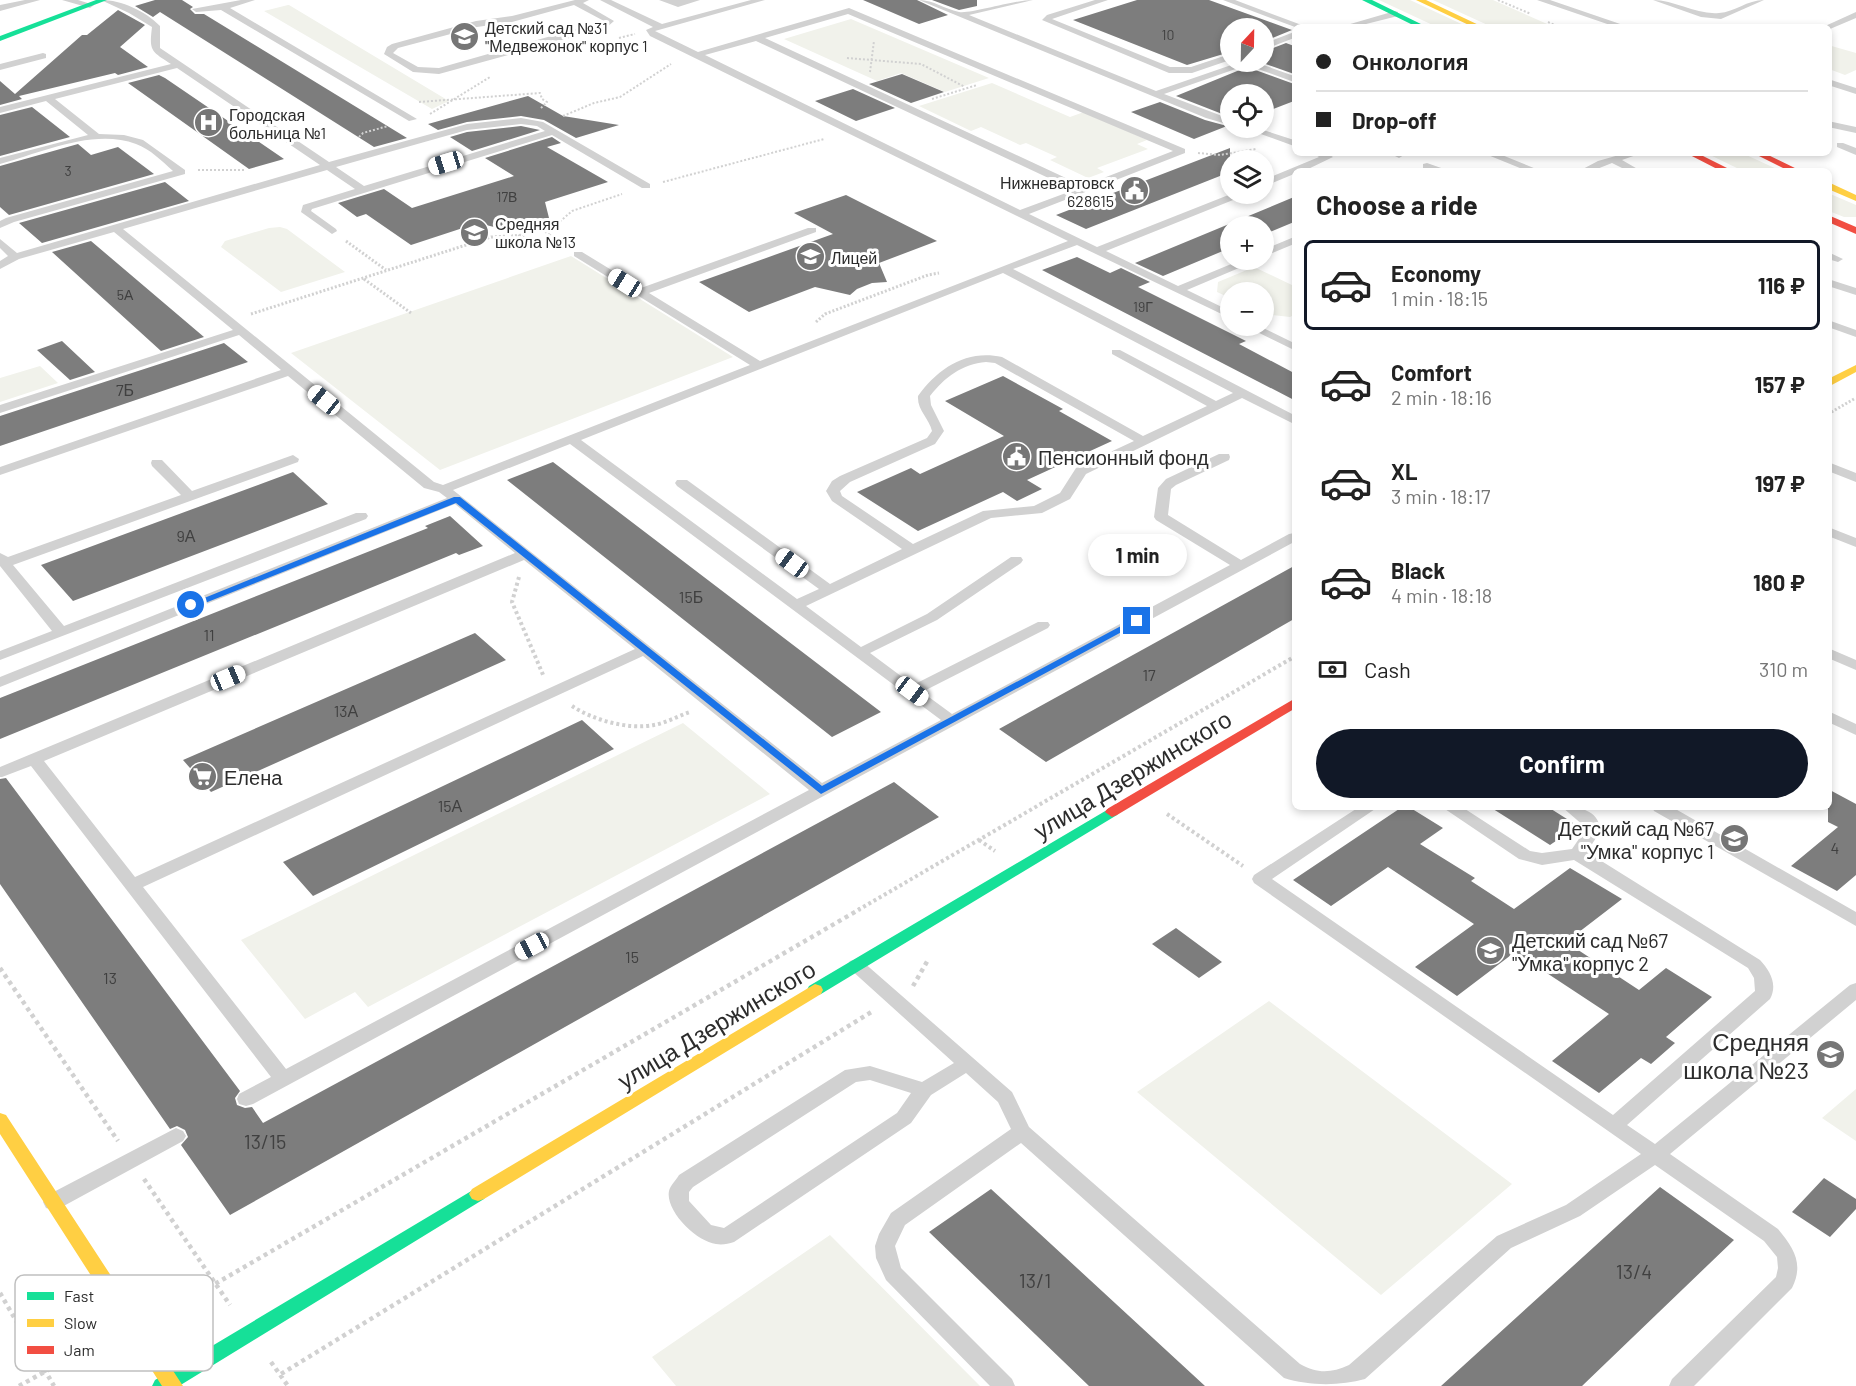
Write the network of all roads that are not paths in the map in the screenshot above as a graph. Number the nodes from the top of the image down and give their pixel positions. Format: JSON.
{"nodes":[{"id":1,"x":36,"y":0,"type":"edge"},
{"id":2,"x":66,"y":0,"type":"edge"},
{"id":3,"x":251,"y":0,"type":"edge"},
{"id":4,"x":604,"y":0,"type":"edge"},
{"id":5,"x":663,"y":0,"type":"edge"},
{"id":6,"x":696,"y":0,"type":"edge"},
{"id":7,"x":761,"y":0,"type":"edge"},
{"id":8,"x":849,"y":0,"type":"edge"},
{"id":9,"x":923,"y":0,"type":"edge"},
{"id":10,"x":1029,"y":0,"type":"edge"},
{"id":11,"x":1104,"y":0,"type":"edge"},
{"id":12,"x":1227,"y":0,"type":"edge"},
{"id":13,"x":1366,"y":0,"type":"edge"},
{"id":14,"x":1420,"y":0,"type":"edge"},
{"id":15,"x":1541,"y":0,"type":"edge"},
{"id":16,"x":1657,"y":0,"type":"edge"},
{"id":17,"x":1760,"y":0,"type":"edge"},
{"id":18,"x":580,"y":1,"type":"edge"},
{"id":19,"x":99,"y":2,"type":"edge"},
{"id":20,"x":223,"y":7,"type":"junction"},
{"id":21,"x":0,"y":8,"type":"edge"},
{"id":22,"x":196,"y":9,"type":"dead end"},
{"id":23,"x":849,"y":11,"type":"junction"},
{"id":24,"x":1395,"y":14,"type":"junction"},
{"id":25,"x":959,"y":15,"type":"junction"},
{"id":26,"x":1856,"y":15,"type":"edge"},
{"id":27,"x":1295,"y":24,"type":"edge"},
{"id":28,"x":1356,"y":24,"type":"edge"},
{"id":29,"x":1417,"y":24,"type":"edge"},
{"id":30,"x":1472,"y":24,"type":"edge"},
{"id":31,"x":1616,"y":24,"type":"edge"},
{"id":32,"x":1832,"y":25,"type":"edge"},
{"id":33,"x":661,"y":27,"type":"junction"},
{"id":34,"x":1292,"y":36,"type":"edge"},
{"id":35,"x":757,"y":38,"type":"junction"},
{"id":36,"x":0,"y":39,"type":"edge"},
{"id":37,"x":1274,"y":43,"type":"edge"},
{"id":38,"x":1292,"y":47,"type":"edge"},
{"id":39,"x":1274,"y":52,"type":"edge"},
{"id":40,"x":697,"y":55,"type":"junction"},
{"id":41,"x":43,"y":56,"type":"dead end"},
{"id":42,"x":1220,"y":60,"type":"edge"},
{"id":43,"x":179,"y":65,"type":"junction"},
{"id":44,"x":0,"y":67,"type":"edge"},
{"id":45,"x":1220,"y":71,"type":"edge"},
{"id":46,"x":1274,"y":72,"type":"edge"},
{"id":47,"x":1292,"y":78,"type":"edge"},
{"id":48,"x":1832,"y":83,"type":"edge"},
{"id":49,"x":1856,"y":91,"type":"edge"},
{"id":50,"x":1156,"y":94,"type":"junction"},
{"id":51,"x":48,"y":98,"type":"junction"},
{"id":52,"x":0,"y":110,"type":"edge"},
{"id":53,"x":1220,"y":118,"type":"edge"},
{"id":54,"x":412,"y":119,"type":"dead end"},
{"id":55,"x":1832,"y":125,"type":"edge"},
{"id":56,"x":1856,"y":130,"type":"edge"},
{"id":57,"x":552,"y":132,"type":"junction"},
{"id":58,"x":1274,"y":135,"type":"edge"},
{"id":59,"x":95,"y":136,"type":"junction"},
{"id":60,"x":1292,"y":141,"type":"edge"},
{"id":61,"x":1840,"y":145,"type":"dead end"},
{"id":62,"x":1856,"y":152,"type":"edge"},
{"id":63,"x":1325,"y":156,"type":"edge"},
{"id":64,"x":1333,"y":156,"type":"edge"},
{"id":65,"x":1496,"y":156,"type":"edge"},
{"id":66,"x":1618,"y":156,"type":"edge"},
{"id":67,"x":1696,"y":156,"type":"edge"},
{"id":68,"x":1764,"y":156,"type":"edge"},
{"id":69,"x":1329,"y":158,"type":"junction"},
{"id":70,"x":0,"y":161,"type":"edge"},
{"id":71,"x":328,"y":166,"type":"junction"},
{"id":72,"x":1427,"y":166,"type":"dead end"},
{"id":73,"x":1303,"y":168,"type":"edge"},
{"id":74,"x":1432,"y":168,"type":"edge"},
{"id":75,"x":1528,"y":168,"type":"edge"},
{"id":76,"x":1591,"y":168,"type":"edge"},
{"id":77,"x":1632,"y":168,"type":"edge"},
{"id":78,"x":1722,"y":168,"type":"edge"},
{"id":79,"x":1790,"y":168,"type":"edge"},
{"id":80,"x":1292,"y":172,"type":"edge"},
{"id":81,"x":1274,"y":180,"type":"edge"},
{"id":82,"x":646,"y":186,"type":"road end"},
{"id":83,"x":1832,"y":188,"type":"edge"},
{"id":84,"x":362,"y":189,"type":"junction"},
{"id":85,"x":1083,"y":190,"type":"junction"},
{"id":86,"x":1856,"y":198,"type":"edge"},
{"id":87,"x":1220,"y":202,"type":"edge"},
{"id":88,"x":1020,"y":214,"type":"junction"},
{"id":89,"x":1832,"y":219,"type":"edge"},
{"id":90,"x":1832,"y":220,"type":"edge"},
{"id":91,"x":0,"y":225,"type":"edge"},
{"id":92,"x":1856,"y":225,"type":"edge"},
{"id":93,"x":116,"y":228,"type":"junction"},
{"id":94,"x":812,"y":230,"type":"dead end"},
{"id":95,"x":332,"y":231,"type":"road end"},
{"id":96,"x":1856,"y":231,"type":"edge"},
{"id":97,"x":1077,"y":241,"type":"junction"},
{"id":98,"x":1292,"y":241,"type":"edge"},
{"id":99,"x":0,"y":242,"type":"edge"},
{"id":100,"x":1274,"y":249,"type":"edge"},
{"id":101,"x":1097,"y":251,"type":"junction"},
{"id":102,"x":579,"y":254,"type":"road end"},
{"id":103,"x":15,"y":257,"type":"junction"},
{"id":104,"x":0,"y":266,"type":"edge"},
{"id":105,"x":1004,"y":269,"type":"junction"},
{"id":106,"x":1225,"y":270,"type":"edge"},
{"id":107,"x":1832,"y":283,"type":"edge"},
{"id":108,"x":1177,"y":290,"type":"junction"},
{"id":109,"x":640,"y":292,"type":"junction"},
{"id":110,"x":1856,"y":292,"type":"edge"},
{"id":111,"x":1220,"y":310,"type":"edge"},
{"id":112,"x":1856,"y":321,"type":"edge"},
{"id":113,"x":1832,"y":324,"type":"edge"},
{"id":114,"x":1844,"y":329,"type":"junction"},
{"id":115,"x":240,"y":331,"type":"junction"},
{"id":116,"x":1856,"y":334,"type":"edge"},
{"id":117,"x":1271,"y":336,"type":"edge"},
{"id":118,"x":1292,"y":346,"type":"edge"},
{"id":119,"x":1116,"y":352,"type":"dead end"},
{"id":120,"x":759,"y":365,"type":"junction"},
{"id":121,"x":1856,"y":368,"type":"edge"},
{"id":122,"x":290,"y":371,"type":"junction"},
{"id":123,"x":1832,"y":382,"type":"edge"},
{"id":124,"x":1243,"y":393,"type":"junction"},
{"id":125,"x":1216,"y":406,"type":"junction"},
{"id":126,"x":0,"y":409,"type":"edge"},
{"id":127,"x":1292,"y":419,"type":"edge"},
{"id":128,"x":572,"y":439,"type":"junction"},
{"id":129,"x":1143,"y":441,"type":"junction"},
{"id":130,"x":1224,"y":457,"type":"dead end"},
{"id":131,"x":293,"y":459,"type":"dead end"},
{"id":132,"x":157,"y":463,"type":"dead end"},
{"id":133,"x":1832,"y":468,"type":"edge"},
{"id":134,"x":0,"y":471,"type":"edge"},
{"id":135,"x":1856,"y":478,"type":"edge"},
{"id":136,"x":682,"y":483,"type":"dead end"},
{"id":137,"x":444,"y":489,"type":"junction"},
{"id":138,"x":190,"y":497,"type":"junction"},
{"id":139,"x":457,"y":499,"type":"junction"},
{"id":140,"x":361,"y":516,"type":"dead end"},
{"id":141,"x":1832,"y":532,"type":"edge"},
{"id":142,"x":1292,"y":538,"type":"edge"},
{"id":143,"x":1854,"y":540,"type":"edge"},
{"id":144,"x":912,"y":550,"type":"junction"},
{"id":145,"x":525,"y":554,"type":"junction"},
{"id":146,"x":3,"y":560,"type":"edge"},
{"id":147,"x":1016,"y":560,"type":"dead end"},
{"id":148,"x":1241,"y":566,"type":"junction"},
{"id":149,"x":829,"y":590,"type":"junction"},
{"id":150,"x":796,"y":605,"type":"junction"},
{"id":151,"x":1043,"y":625,"type":"dead end"},
{"id":152,"x":61,"y":632,"type":"junction"},
{"id":153,"x":645,"y":650,"type":"junction"},
{"id":154,"x":860,"y":653,"type":"junction"},
{"id":155,"x":1,"y":654,"type":"edge"},
{"id":156,"x":1832,"y":654,"type":"edge"},
{"id":157,"x":1856,"y":666,"type":"edge"},
{"id":158,"x":17,"y":675,"type":"junction"},
{"id":159,"x":0,"y":682,"type":"edge"},
{"id":160,"x":912,"y":691,"type":"junction"},
{"id":161,"x":1292,"y":706,"type":"edge"},
{"id":162,"x":1832,"y":718,"type":"edge"},
{"id":163,"x":952,"y":721,"type":"junction"},
{"id":164,"x":1856,"y":730,"type":"edge"},
{"id":165,"x":34,"y":759,"type":"junction"},
{"id":166,"x":2,"y":772,"type":"dead end"},
{"id":167,"x":821,"y":791,"type":"junction"},
{"id":168,"x":1365,"y":810,"type":"edge"},
{"id":169,"x":1461,"y":810,"type":"edge"},
{"id":170,"x":1575,"y":810,"type":"edge"},
{"id":171,"x":1665,"y":810,"type":"edge"},
{"id":172,"x":1577,"y":854,"type":"junction"},
{"id":173,"x":133,"y":885,"type":"junction"},
{"id":174,"x":1856,"y":919,"type":"edge"},
{"id":175,"x":856,"y":965,"type":"junction"},
{"id":176,"x":1856,"y":990,"type":"edge"},
{"id":177,"x":968,"y":1064,"type":"junction"},
{"id":178,"x":283,"y":1079,"type":"junction"},
{"id":179,"x":924,"y":1090,"type":"junction"},
{"id":180,"x":246,"y":1099,"type":"dead end"},
{"id":181,"x":0,"y":1120,"type":"edge"},
{"id":182,"x":1614,"y":1125,"type":"junction"},
{"id":183,"x":1022,"y":1132,"type":"junction"},
{"id":184,"x":176,"y":1136,"type":"dead end"},
{"id":185,"x":1655,"y":1153,"type":"junction"},
{"id":186,"x":53,"y":1202,"type":"junction"},
{"id":187,"x":102,"y":1275,"type":"edge"},
{"id":188,"x":213,"y":1357,"type":"edge"},
{"id":189,"x":189,"y":1371,"type":"edge"},
{"id":190,"x":168,"y":1384,"type":"edge"},
{"id":191,"x":1004,"y":1386,"type":"edge"},
{"id":192,"x":1680,"y":1386,"type":"edge"}],
"edges":[{"from":1,"to":21,"type":"lane"},
{"from":2,"to":19,"type":"lane"},
{"from":3,"to":20,"type":"lane"},
{"from":4,"to":33,"type":"lane"},
{"from":5,"to":6,"type":"lane"},
{"from":7,"to":33,"type":"lane"},
{"from":8,"to":23,"type":"lane"},
{"from":9,"to":25,"type":"lane"},
{"from":10,"to":25,"type":"lane"},
{"from":11,"to":42,"type":"lane"},
{"from":12,"to":27,"type":"lane"},
{"from":13,"to":24,"type":"street"},
{"from":14,"to":30,"type":"street"},
{"from":15,"to":31,"type":"lane"},
{"from":16,"to":17,"type":"lane"},
{"from":18,"to":18,"type":"lane"},
{"from":19,"to":36,"type":"street"},
{"from":19,"to":43,"type":"lane"},
{"from":20,"to":22,"type":"lane"},
{"from":20,"to":54,"type":"lane"},
{"from":23,"to":35,"type":"lane"},
{"from":23,"to":85,"type":"lane"},
{"from":24,"to":28,"type":"lane"},
{"from":24,"to":29,"type":"street"},
{"from":25,"to":50,"type":"lane"},
{"from":26,"to":32,"type":"lane"},
{"from":33,"to":40,"type":"lane"},
{"from":34,"to":37,"type":"lane"},
{"from":35,"to":40,"type":"lane"},
{"from":35,"to":85,"type":"lane"},
{"from":38,"to":39,"type":"lane"},
{"from":40,"to":88,"type":"lane"},
{"from":41,"to":44,"type":"lane"},
{"from":43,"to":51,"type":"lane"},
{"from":43,"to":71,"type":"lane"},
{"from":45,"to":50,"type":"lane"},
{"from":46,"to":47,"type":"lane"},
{"from":48,"to":49,"type":"lane"},
{"from":50,"to":53,"type":"lane"},
{"from":51,"to":52,"type":"lane"},
{"from":51,"to":59,"type":"lane"},
{"from":55,"to":56,"type":"lane"},
{"from":57,"to":71,"type":"lane"},
{"from":57,"to":82,"type":"lane"},
{"from":57,"to":84,"type":"lane"},
{"from":58,"to":60,"type":"lane"},
{"from":59,"to":70,"type":"lane"},
{"from":59,"to":91,"type":"lane"},
{"from":61,"to":62,"type":"lane"},
{"from":63,"to":69,"type":"lane"},
{"from":64,"to":69,"type":"lane"},
{"from":65,"to":75,"type":"lane"},
{"from":66,"to":76,"type":"lane"},
{"from":66,"to":77,"type":"lane"},
{"from":67,"to":78,"type":"street"},
{"from":68,"to":79,"type":"street"},
{"from":69,"to":73,"type":"lane"},
{"from":71,"to":84,"type":"lane"},
{"from":71,"to":93,"type":"lane"},
{"from":72,"to":74,"type":"lane"},
{"from":80,"to":81,"type":"lane"},
{"from":83,"to":86,"type":"street"},
{"from":84,"to":95,"type":"lane"},
{"from":85,"to":88,"type":"lane"},
{"from":87,"to":101,"type":"lane"},
{"from":88,"to":97,"type":"lane"},
{"from":89,"to":92,"type":"street"},
{"from":90,"to":96,"type":"street"},
{"from":93,"to":103,"type":"lane"},
{"from":93,"to":115,"type":"lane"},
{"from":94,"to":109,"type":"lane"},
{"from":97,"to":101,"type":"lane"},
{"from":97,"to":105,"type":"lane"},
{"from":98,"to":100,"type":"lane"},
{"from":99,"to":103,"type":"lane"},
{"from":101,"to":108,"type":"lane"},
{"from":102,"to":109,"type":"lane"},
{"from":103,"to":104,"type":"lane"},
{"from":105,"to":120,"type":"lane"},
{"from":105,"to":124,"type":"lane"},
{"from":106,"to":108,"type":"lane"},
{"from":107,"to":110,"type":"lane"},
{"from":108,"to":111,"type":"lane"},
{"from":109,"to":120,"type":"lane"},
{"from":112,"to":114,"type":"lane"},
{"from":113,"to":114,"type":"lane"},
{"from":114,"to":116,"type":"lane"},
{"from":115,"to":122,"type":"lane"},
{"from":115,"to":126,"type":"lane"},
{"from":117,"to":118,"type":"lane"},
{"from":119,"to":125,"type":"lane"},
{"from":120,"to":128,"type":"lane"},
{"from":121,"to":123,"type":"street"},
{"from":122,"to":134,"type":"lane"},
{"from":122,"to":137,"type":"lane"},
{"from":124,"to":125,"type":"lane"},
{"from":124,"to":127,"type":"lane"},
{"from":125,"to":129,"type":"lane"},
{"from":128,"to":137,"type":"lane"},
{"from":128,"to":150,"type":"lane"},
{"from":129,"to":144,"type":"lane"},
{"from":129,"to":144,"type":"lane"},
{"from":130,"to":148,"type":"lane"},
{"from":131,"to":138,"type":"lane"},
{"from":132,"to":138,"type":"lane"},
{"from":133,"to":135,"type":"lane"},
{"from":136,"to":149,"type":"lane"},
{"from":137,"to":139,"type":"lane"},
{"from":138,"to":146,"type":"lane"},
{"from":139,"to":145,"type":"lane"},
{"from":139,"to":158,"type":"lane"},
{"from":140,"to":152,"type":"lane"},
{"from":141,"to":143,"type":"lane"},
{"from":142,"to":148,"type":"lane"},
{"from":144,"to":149,"type":"lane"},
{"from":145,"to":153,"type":"lane"},
{"from":145,"to":165,"type":"lane"},
{"from":146,"to":152,"type":"lane"},
{"from":147,"to":154,"type":"lane"},
{"from":148,"to":163,"type":"lane"},
{"from":149,"to":150,"type":"lane"},
{"from":150,"to":154,"type":"lane"},
{"from":151,"to":160,"type":"lane"},
{"from":152,"to":155,"type":"lane"},
{"from":153,"to":167,"type":"lane"},
{"from":153,"to":173,"type":"lane"},
{"from":154,"to":160,"type":"lane"},
{"from":155,"to":158,"type":"lane"},
{"from":156,"to":157,"type":"lane"},
{"from":158,"to":159,"type":"lane"},
{"from":160,"to":163,"type":"lane"},
{"from":161,"to":175,"type":"street","name":"улица Дзержинского"},
{"from":162,"to":164,"type":"lane"},
{"from":163,"to":167,"type":"lane"},
{"from":165,"to":166,"type":"lane"},
{"from":165,"to":173,"type":"lane"},
{"from":167,"to":178,"type":"lane"},
{"from":168,"to":182,"type":"lane"},
{"from":169,"to":172,"type":"lane"},
{"from":170,"to":172,"type":"lane"},
{"from":171,"to":174,"type":"lane"},
{"from":172,"to":182,"type":"lane"},
{"from":173,"to":178,"type":"lane"},
{"from":175,"to":177,"type":"lane"},
{"from":175,"to":188,"type":"street","name":"улица Дзержинского"},
{"from":176,"to":185,"type":"lane"},
{"from":177,"to":179,"type":"lane"},
{"from":177,"to":183,"type":"lane"},
{"from":178,"to":180,"type":"lane"},
{"from":179,"to":179,"type":"lane"},
{"from":181,"to":186,"type":"street"},
{"from":182,"to":185,"type":"lane"},
{"from":183,"to":185,"type":"lane"},
{"from":183,"to":191,"type":"lane"},
{"from":184,"to":186,"type":"lane"},
{"from":185,"to":192,"type":"lane"},
{"from":186,"to":187,"type":"street"},
{"from":189,"to":190,"type":"street","name":"улица Дзержинского"}]}
